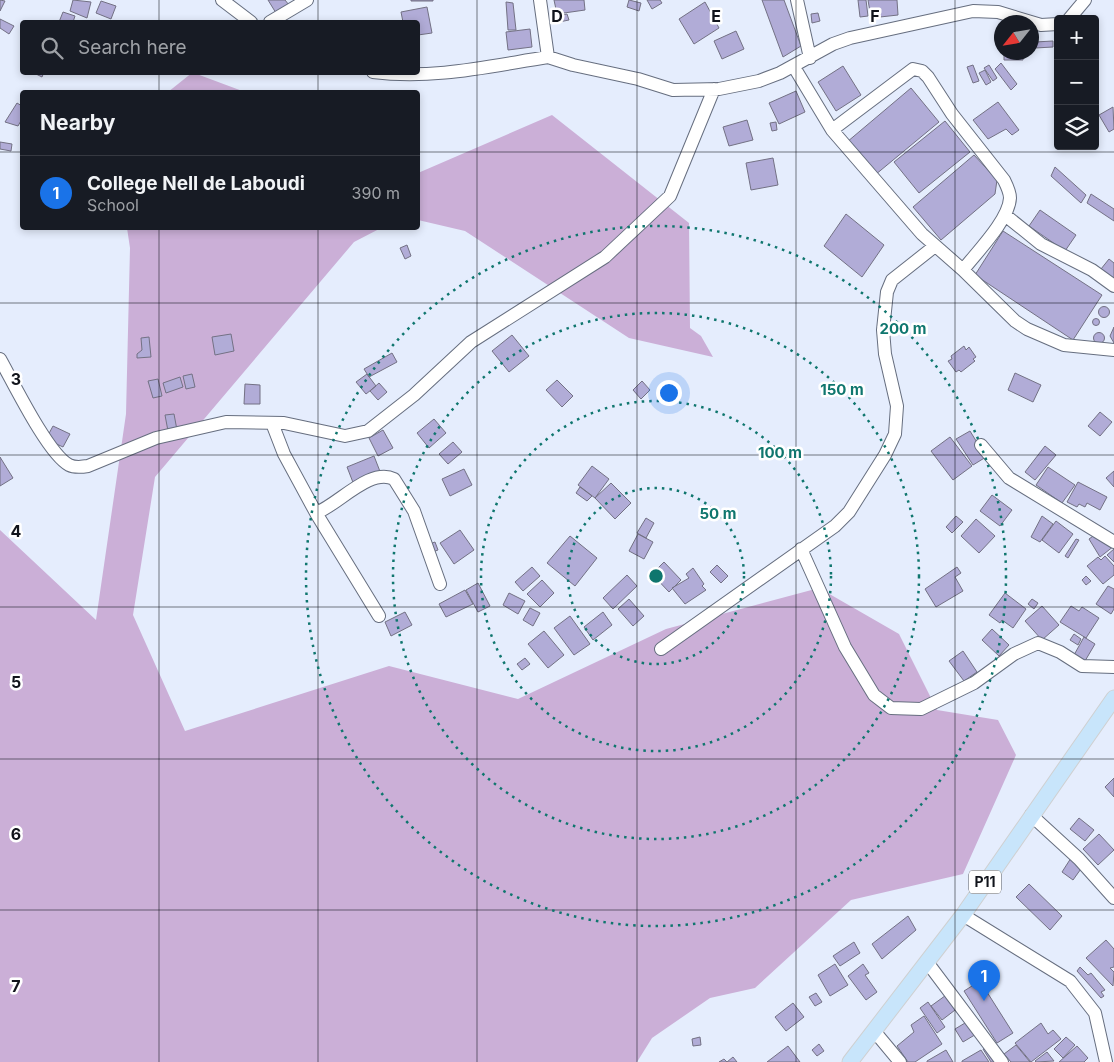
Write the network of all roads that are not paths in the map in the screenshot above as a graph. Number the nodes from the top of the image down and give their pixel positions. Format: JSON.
{"nodes":[{"id":1,"x":222,"y":0,"type":"edge"},
{"id":2,"x":307,"y":0,"type":"edge"},
{"id":3,"x":540,"y":0,"type":"edge"},
{"id":4,"x":797,"y":0,"type":"edge"},
{"id":5,"x":1084,"y":0,"type":"edge"},
{"id":6,"x":1072,"y":15,"type":"edge"},
{"id":7,"x":248,"y":20,"type":"edge"},
{"id":8,"x":273,"y":20,"type":"edge"},
{"id":9,"x":1054,"y":24,"type":"edge"},
{"id":10,"x":548,"y":57,"type":"junction"},
{"id":11,"x":810,"y":58,"type":"junction"},
{"id":12,"x":794,"y":67,"type":"junction"},
{"id":13,"x":396,"y":75,"type":"edge"},
{"id":14,"x":714,"y":89,"type":"junction"},
{"id":15,"x":832,"y":130,"type":"junction"},
{"id":16,"x":1005,"y":215,"type":"junction"},
{"id":17,"x":935,"y":246,"type":"junction"},
{"id":18,"x":963,"y":270,"type":"junction"},
{"id":19,"x":1114,"y":286,"type":"edge"},
{"id":20,"x":1114,"y":350,"type":"edge"},
{"id":21,"x":0,"y":359,"type":"edge"},
{"id":22,"x":272,"y":423,"type":"junction"},
{"id":23,"x":981,"y":445,"type":"dead end"},
{"id":24,"x":316,"y":513,"type":"junction"},
{"id":25,"x":1114,"y":542,"type":"edge"},
{"id":26,"x":801,"y":549,"type":"junction"},
{"id":27,"x":440,"y":584,"type":"dead end"},
{"id":28,"x":379,"y":616,"type":"dead end"},
{"id":29,"x":661,"y":650,"type":"dead end"},
{"id":30,"x":1114,"y":667,"type":"edge"},
{"id":31,"x":1114,"y":698,"type":"edge"},
{"id":32,"x":1031,"y":815,"type":"junction"},
{"id":33,"x":1114,"y":898,"type":"edge"},
{"id":34,"x":963,"y":915,"type":"junction"},
{"id":35,"x":927,"y":962,"type":"junction"},
{"id":36,"x":875,"y":1032,"type":"junction"},
{"id":37,"x":850,"y":1062,"type":"edge"},
{"id":38,"x":900,"y":1062,"type":"edge"},
{"id":39,"x":1002,"y":1062,"type":"edge"},
{"id":40,"x":1106,"y":1062,"type":"edge"}],
"edges":[{"from":1,"to":7,"type":"street"},
{"from":2,"to":8,"type":"street"},
{"from":3,"to":10,"type":"street"},
{"from":4,"to":11,"type":"street"},
{"from":5,"to":6,"type":"street"},
{"from":9,"to":11,"type":"street"},
{"from":10,"to":13,"type":"street"},
{"from":10,"to":14,"type":"street"},
{"from":11,"to":12,"type":"street"},
{"from":12,"to":14,"type":"street"},
{"from":12,"to":15,"type":"street"},
{"from":14,"to":22,"type":"street"},
{"from":15,"to":16,"type":"street"},
{"from":15,"to":17,"type":"street"},
{"from":16,"to":18,"type":"street"},
{"from":16,"to":19,"type":"street"},
{"from":17,"to":18,"type":"street"},
{"from":17,"to":26,"type":"street"},
{"from":18,"to":20,"type":"street"},
{"from":21,"to":22,"type":"street"},
{"from":22,"to":24,"type":"street"},
{"from":23,"to":25,"type":"street"},
{"from":24,"to":27,"type":"street"},
{"from":24,"to":28,"type":"street"},
{"from":26,"to":29,"type":"street"},
{"from":26,"to":30,"type":"street"},
{"from":31,"to":32,"type":"main road","number":"P11"},
{"from":32,"to":33,"type":"street"},
{"from":32,"to":34,"type":"main road","number":"P11"},
{"from":34,"to":35,"type":"main road","number":"P11"},
{"from":34,"to":40,"type":"street"},
{"from":35,"to":36,"type":"main road","number":"P11"},
{"from":35,"to":39,"type":"street"},
{"from":36,"to":37,"type":"main road","number":"P11"},
{"from":36,"to":38,"type":"street"}]}
